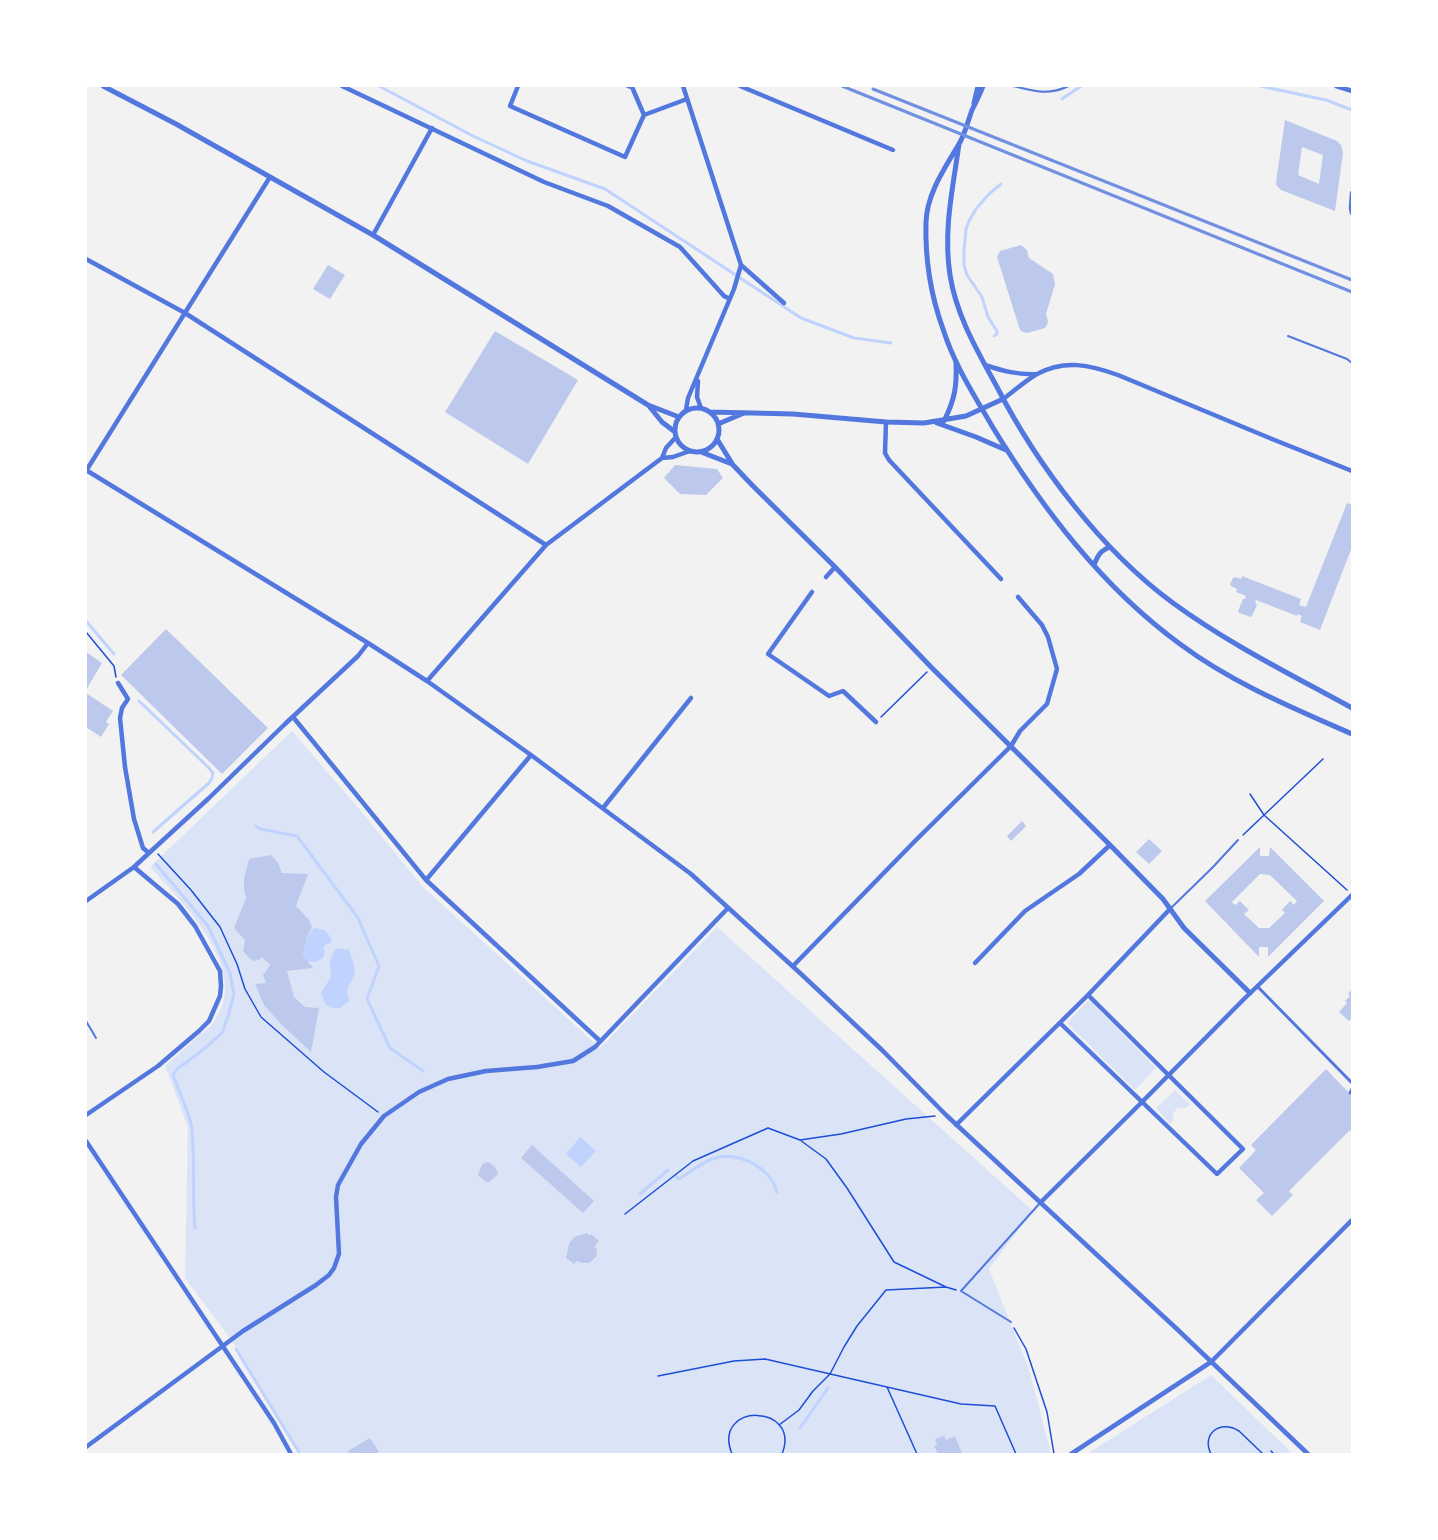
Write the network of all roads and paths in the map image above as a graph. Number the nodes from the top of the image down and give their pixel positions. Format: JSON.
{"nodes":[{"id":1,"x":103,"y":86,"type":"edge"},
{"id":2,"x":342,"y":86,"type":"edge"},
{"id":3,"x":518,"y":86,"type":"edge"},
{"id":4,"x":628,"y":86,"type":"edge"},
{"id":5,"x":683,"y":86,"type":"edge"},
{"id":6,"x":740,"y":86,"type":"edge"},
{"id":7,"x":978,"y":86,"type":"edge"},
{"id":8,"x":983,"y":86,"type":"edge"},
{"id":9,"x":1013,"y":86,"type":"edge"},
{"id":10,"x":1069,"y":86,"type":"edge"},
{"id":11,"x":1336,"y":86,"type":"edge"},
{"id":12,"x":1353,"y":91,"type":"edge"},
{"id":13,"x":687,"y":99,"type":"junction"},
{"id":14,"x":973,"y":107,"type":"junction"},
{"id":15,"x":644,"y":115,"type":"junction"},
{"id":16,"x":432,"y":128,"type":"junction"},
{"id":17,"x":960,"y":142,"type":"junction"},
{"id":18,"x":893,"y":150,"type":"dead end"},
{"id":19,"x":270,"y":177,"type":"junction"},
{"id":20,"x":1353,"y":193,"type":"edge"},
{"id":21,"x":1353,"y":213,"type":"edge"},
{"id":22,"x":373,"y":235,"type":"junction"},
{"id":23,"x":86,"y":259,"type":"edge"},
{"id":24,"x":741,"y":267,"type":"junction"},
{"id":25,"x":730,"y":299,"type":"junction"},
{"id":26,"x":784,"y":303,"type":"dead end"},
{"id":27,"x":185,"y":313,"type":"junction"},
{"id":28,"x":1288,"y":336,"type":"dead end"},
{"id":29,"x":956,"y":360,"type":"junction"},
{"id":30,"x":1353,"y":363,"type":"edge"},
{"id":31,"x":985,"y":365,"type":"junction"},
{"id":32,"x":1037,"y":374,"type":"junction"},
{"id":33,"x":698,"y":375,"type":"junction"},
{"id":34,"x":1003,"y":399,"type":"junction"},
{"id":35,"x":648,"y":405,"type":"junction"},
{"id":36,"x":701,"y":408,"type":"junction"},
{"id":37,"x":982,"y":409,"type":"junction"},
{"id":38,"x":686,"y":410,"type":"junction"},
{"id":39,"x":710,"y":412,"type":"junction"},
{"id":40,"x":746,"y":413,"type":"junction"},
{"id":41,"x":679,"y":417,"type":"junction"},
{"id":42,"x":944,"y":421,"type":"junction"},
{"id":43,"x":886,"y":422,"type":"junction"},
{"id":44,"x":933,"y":422,"type":"junction"},
{"id":45,"x":718,"y":424,"type":"junction"},
{"id":46,"x":675,"y":435,"type":"junction"},
{"id":47,"x":717,"y":439,"type":"junction"},
{"id":48,"x":690,"y":451,"type":"junction"},
{"id":49,"x":1008,"y":451,"type":"junction"},
{"id":50,"x":700,"y":452,"type":"junction"},
{"id":51,"x":662,"y":458,"type":"junction"},
{"id":52,"x":733,"y":465,"type":"junction"},
{"id":53,"x":86,"y":470,"type":"edge"},
{"id":54,"x":1353,"y":471,"type":"edge"},
{"id":55,"x":546,"y":545,"type":"junction"},
{"id":56,"x":1110,"y":547,"type":"junction"},
{"id":57,"x":1094,"y":565,"type":"junction"},
{"id":58,"x":835,"y":567,"type":"junction"},
{"id":59,"x":826,"y":576,"type":"dead end"},
{"id":60,"x":1001,"y":579,"type":"dead end"},
{"id":61,"x":812,"y":592,"type":"dead end"},
{"id":62,"x":1018,"y":597,"type":"dead end"},
{"id":63,"x":86,"y":632,"type":"edge"},
{"id":64,"x":368,"y":643,"type":"junction"},
{"id":65,"x":932,"y":668,"type":"junction"},
{"id":66,"x":427,"y":681,"type":"junction"},
{"id":67,"x":118,"y":683,"type":"joint"},
{"id":68,"x":691,"y":698,"type":"dead end"},
{"id":69,"x":1353,"y":708,"type":"edge"},
{"id":70,"x":293,"y":717,"type":"junction"},
{"id":71,"x":876,"y":722,"type":"joint"},
{"id":72,"x":1353,"y":734,"type":"edge"},
{"id":73,"x":1011,"y":746,"type":"junction"},
{"id":74,"x":531,"y":754,"type":"junction"},
{"id":75,"x":1323,"y":759,"type":"dead end"},
{"id":76,"x":1250,"y":794,"type":"dead end"},
{"id":77,"x":603,"y":808,"type":"junction"},
{"id":78,"x":1264,"y":815,"type":"junction"},
{"id":79,"x":1238,"y":840,"type":"joint"},
{"id":80,"x":1110,"y":845,"type":"junction"},
{"id":81,"x":151,"y":851,"type":"junction"},
{"id":82,"x":134,"y":867,"type":"junction"},
{"id":83,"x":426,"y":880,"type":"junction"},
{"id":84,"x":1353,"y":895,"type":"edge"},
{"id":85,"x":86,"y":901,"type":"edge"},
{"id":86,"x":728,"y":908,"type":"junction"},
{"id":87,"x":1170,"y":909,"type":"junction"},
{"id":88,"x":975,"y":963,"type":"dead end"},
{"id":89,"x":793,"y":966,"type":"junction"},
{"id":90,"x":1257,"y":986,"type":"junction"},
{"id":91,"x":1250,"y":993,"type":"junction"},
{"id":92,"x":1088,"y":995,"type":"junction"},
{"id":93,"x":86,"y":1021,"type":"edge"},
{"id":94,"x":1060,"y":1023,"type":"junction"},
{"id":95,"x":96,"y":1038,"type":"dead end"},
{"id":96,"x":600,"y":1041,"type":"junction"},
{"id":97,"x":1169,"y":1075,"type":"junction"},
{"id":98,"x":1353,"y":1083,"type":"edge"},
{"id":99,"x":1141,"y":1103,"type":"junction"},
{"id":100,"x":86,"y":1115,"type":"edge"},
{"id":101,"x":384,"y":1116,"type":"junction"},
{"id":102,"x":934,"y":1116,"type":"dead end"},
{"id":103,"x":956,"y":1125,"type":"junction"},
{"id":104,"x":800,"y":1140,"type":"junction"},
{"id":105,"x":86,"y":1141,"type":"edge"},
{"id":106,"x":1040,"y":1203,"type":"junction"},
{"id":107,"x":625,"y":1214,"type":"dead end"},
{"id":108,"x":1353,"y":1220,"type":"edge"},
{"id":109,"x":946,"y":1287,"type":"junction"},
{"id":110,"x":961,"y":1291,"type":"junction"},
{"id":111,"x":1011,"y":1322,"type":"joint"},
{"id":112,"x":223,"y":1347,"type":"junction"},
{"id":113,"x":1211,"y":1362,"type":"junction"},
{"id":114,"x":830,"y":1374,"type":"junction"},
{"id":115,"x":658,"y":1376,"type":"dead end"},
{"id":116,"x":886,"y":1387,"type":"junction"},
{"id":117,"x":779,"y":1425,"type":"junction"},
{"id":118,"x":86,"y":1447,"type":"edge"},
{"id":119,"x":1271,"y":1451,"type":"dead end"},
{"id":120,"x":291,"y":1455,"type":"edge"},
{"id":121,"x":732,"y":1455,"type":"edge"},
{"id":122,"x":782,"y":1455,"type":"edge"},
{"id":123,"x":917,"y":1455,"type":"edge"},
{"id":124,"x":1016,"y":1455,"type":"edge"},
{"id":125,"x":1054,"y":1455,"type":"edge"},
{"id":126,"x":1071,"y":1455,"type":"edge"},
{"id":127,"x":1211,"y":1455,"type":"edge"},
{"id":128,"x":1263,"y":1455,"type":"edge"},
{"id":129,"x":1274,"y":1455,"type":"edge"},
{"id":130,"x":1308,"y":1455,"type":"edge"}],
"edges":[{"from":1,"to":19,"type":"street"},
{"from":2,"to":16,"type":"street"},
{"from":3,"to":15,"type":"street"},
{"from":4,"to":15,"type":"street"},
{"from":5,"to":13,"type":"street"},
{"from":6,"to":18,"type":"street"},
{"from":7,"to":14,"type":"street"},
{"from":8,"to":14,"type":"street"},
{"from":9,"to":10,"type":"lane"},
{"from":11,"to":12,"type":"street"},
{"from":13,"to":15,"type":"street"},
{"from":13,"to":24,"type":"street"},
{"from":14,"to":17,"type":"street"},
{"from":16,"to":22,"type":"street"},
{"from":16,"to":25,"type":"street"},
{"from":17,"to":29,"type":"street"},
{"from":17,"to":31,"type":"street"},
{"from":19,"to":22,"type":"street"},
{"from":19,"to":27,"type":"street"},
{"from":20,"to":21,"type":"street"},
{"from":22,"to":35,"type":"street"},
{"from":23,"to":27,"type":"street"},
{"from":24,"to":25,"type":"street"},
{"from":24,"to":26,"type":"street"},
{"from":25,"to":33,"type":"street"},
{"from":27,"to":53,"type":"street"},
{"from":27,"to":55,"type":"street"},
{"from":28,"to":30,"type":"lane"},
{"from":29,"to":37,"type":"street"},
{"from":29,"to":42,"type":"street"},
{"from":31,"to":32,"type":"street"},
{"from":31,"to":34,"type":"street"},
{"from":32,"to":34,"type":"street"},
{"from":32,"to":54,"type":"street"},
{"from":33,"to":36,"type":"street"},
{"from":33,"to":38,"type":"street"},
{"from":34,"to":37,"type":"street"},
{"from":34,"to":56,"type":"street"},
{"from":35,"to":41,"type":"street"},
{"from":35,"to":46,"type":"street"},
{"from":36,"to":38,"type":"street"},
{"from":36,"to":39,"type":"street"},
{"from":37,"to":42,"type":"street"},
{"from":37,"to":49,"type":"street"},
{"from":38,"to":41,"type":"street"},
{"from":39,"to":40,"type":"street"},
{"from":39,"to":45,"type":"street"},
{"from":40,"to":43,"type":"street"},
{"from":40,"to":45,"type":"street"},
{"from":41,"to":46,"type":"street"},
{"from":42,"to":44,"type":"street"},
{"from":43,"to":44,"type":"street"},
{"from":43,"to":60,"type":"street"},
{"from":44,"to":49,"type":"street"},
{"from":45,"to":47,"type":"street"},
{"from":46,"to":48,"type":"street"},
{"from":46,"to":51,"type":"street"},
{"from":47,"to":50,"type":"street"},
{"from":47,"to":52,"type":"street"},
{"from":48,"to":50,"type":"street"},
{"from":48,"to":51,"type":"street"},
{"from":49,"to":57,"type":"street"},
{"from":50,"to":52,"type":"street"},
{"from":51,"to":55,"type":"street"},
{"from":52,"to":58,"type":"street"},
{"from":53,"to":64,"type":"street"},
{"from":55,"to":66,"type":"street"},
{"from":56,"to":57,"type":"street"},
{"from":56,"to":69,"type":"street"},
{"from":57,"to":72,"type":"street"},
{"from":58,"to":59,"type":"street"},
{"from":58,"to":65,"type":"street"},
{"from":61,"to":71,"type":"street"},
{"from":62,"to":73,"type":"street"},
{"from":63,"to":67,"type":"path"},
{"from":64,"to":66,"type":"street"},
{"from":64,"to":70,"type":"street"},
{"from":65,"to":71,"type":"path"},
{"from":65,"to":73,"type":"street"},
{"from":66,"to":74,"type":"street"},
{"from":67,"to":81,"type":"street"},
{"from":68,"to":77,"type":"street"},
{"from":70,"to":81,"type":"street"},
{"from":70,"to":83,"type":"street"},
{"from":73,"to":80,"type":"street"},
{"from":73,"to":89,"type":"street"},
{"from":74,"to":77,"type":"street"},
{"from":74,"to":83,"type":"street"},
{"from":75,"to":78,"type":"path"},
{"from":76,"to":78,"type":"path"},
{"from":77,"to":86,"type":"street"},
{"from":78,"to":79,"type":"path"},
{"from":78,"to":84,"type":"path"},
{"from":79,"to":87,"type":"lane"},
{"from":80,"to":87,"type":"street"},
{"from":80,"to":88,"type":"street"},
{"from":81,"to":82,"type":"street"},
{"from":81,"to":101,"type":"path"},
{"from":82,"to":85,"type":"street"},
{"from":82,"to":100,"type":"street"},
{"from":83,"to":96,"type":"street"},
{"from":84,"to":90,"type":"street"},
{"from":86,"to":89,"type":"street"},
{"from":86,"to":96,"type":"street"},
{"from":87,"to":91,"type":"street"},
{"from":87,"to":92,"type":"street"},
{"from":89,"to":103,"type":"street"},
{"from":90,"to":91,"type":"street"},
{"from":90,"to":98,"type":"street"},
{"from":91,"to":97,"type":"street"},
{"from":92,"to":94,"type":"street"},
{"from":92,"to":97,"type":"street"},
{"from":93,"to":95,"type":"lane"},
{"from":94,"to":99,"type":"street"},
{"from":94,"to":103,"type":"street"},
{"from":96,"to":101,"type":"street"},
{"from":97,"to":99,"type":"street"},
{"from":97,"to":99,"type":"street"},
{"from":99,"to":106,"type":"street"},
{"from":101,"to":112,"type":"street"},
{"from":102,"to":104,"type":"path"},
{"from":103,"to":106,"type":"street"},
{"from":104,"to":107,"type":"path"},
{"from":104,"to":109,"type":"path"},
{"from":105,"to":112,"type":"street"},
{"from":106,"to":110,"type":"lane"},
{"from":106,"to":113,"type":"street"},
{"from":108,"to":113,"type":"street"},
{"from":109,"to":110,"type":"path"},
{"from":109,"to":114,"type":"path"},
{"from":110,"to":111,"type":"lane"},
{"from":111,"to":125,"type":"path"},
{"from":112,"to":118,"type":"street"},
{"from":112,"to":120,"type":"street"},
{"from":113,"to":126,"type":"street"},
{"from":113,"to":130,"type":"street"},
{"from":114,"to":115,"type":"path"},
{"from":114,"to":116,"type":"path"},
{"from":114,"to":117,"type":"path"},
{"from":116,"to":123,"type":"path"},
{"from":116,"to":124,"type":"path"},
{"from":117,"to":121,"type":"path"},
{"from":117,"to":122,"type":"path"},
{"from":119,"to":129,"type":"path"},
{"from":127,"to":128,"type":"path"}]}
